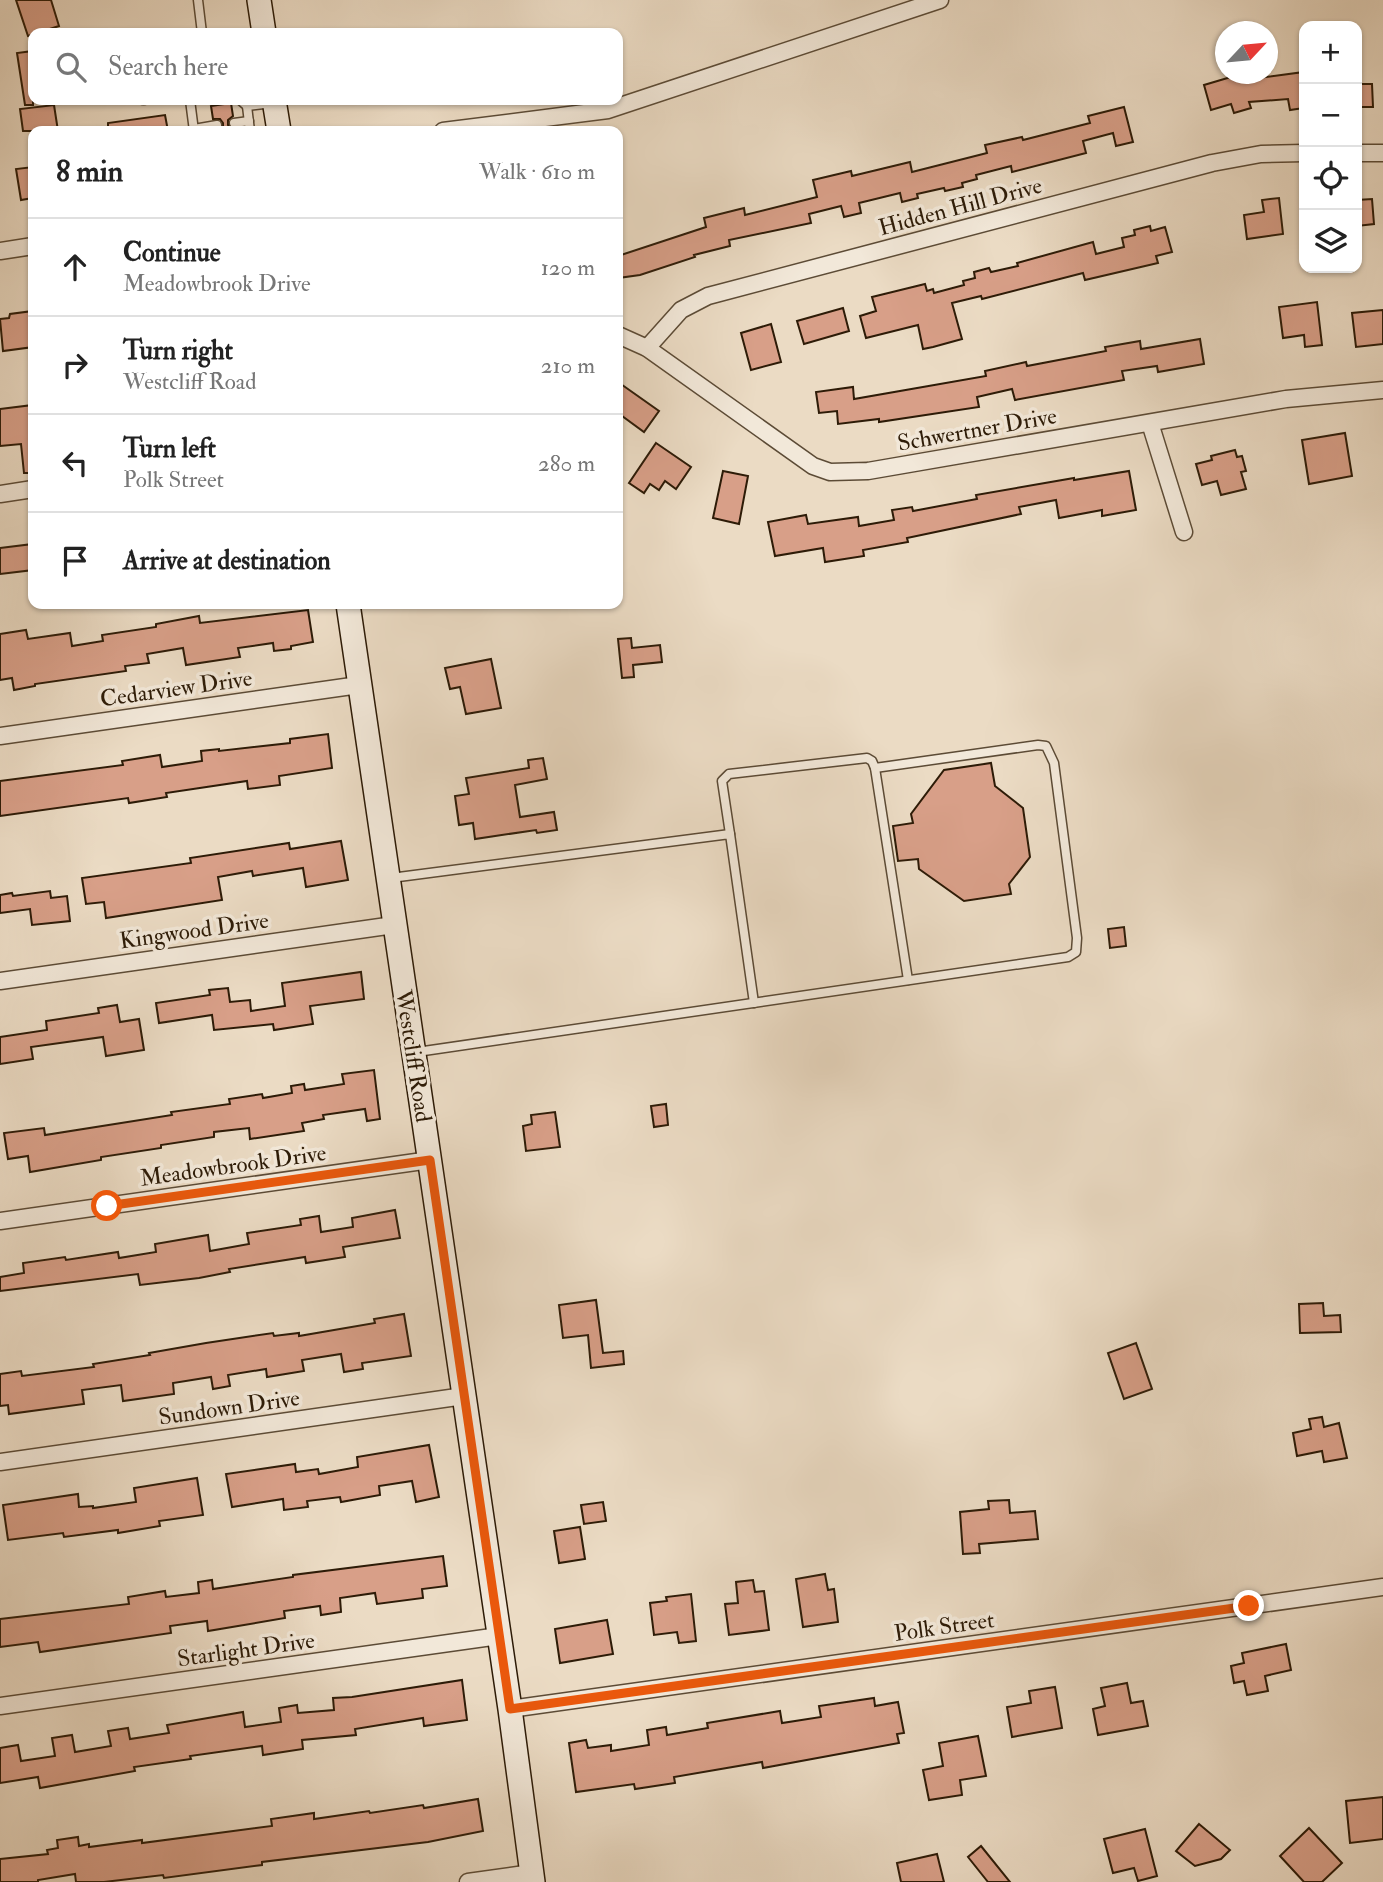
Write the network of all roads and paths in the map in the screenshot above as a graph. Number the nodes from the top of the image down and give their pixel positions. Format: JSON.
{"nodes":[{"id":1,"x":198,"y":0,"type":"edge"},
{"id":2,"x":259,"y":0,"type":"edge"},
{"id":3,"x":940,"y":0,"type":"edge"},
{"id":4,"x":201,"y":28,"type":"edge"},
{"id":5,"x":263,"y":28,"type":"edge"},
{"id":6,"x":191,"y":105,"type":"edge"},
{"id":7,"x":245,"y":105,"type":"edge"},
{"id":8,"x":276,"y":105,"type":"edge"},
{"id":9,"x":249,"y":121,"type":"junction"},
{"id":10,"x":234,"y":123,"type":"dead end"},
{"id":11,"x":217,"y":125,"type":"dead end"},
{"id":12,"x":193,"y":126,"type":"edge"},
{"id":13,"x":212,"y":126,"type":"edge"},
{"id":14,"x":250,"y":126,"type":"edge"},
{"id":15,"x":278,"y":126,"type":"edge"},
{"id":16,"x":482,"y":126,"type":"edge"},
{"id":17,"x":1299,"y":153,"type":"edge"},
{"id":18,"x":1362,"y":153,"type":"edge"},
{"id":19,"x":1383,"y":153,"type":"edge"},
{"id":20,"x":28,"y":247,"type":"edge"},
{"id":21,"x":0,"y":251,"type":"edge"},
{"id":22,"x":623,"y":337,"type":"edge"},
{"id":23,"x":647,"y":348,"type":"junction"},
{"id":24,"x":1383,"y":390,"type":"edge"},
{"id":25,"x":1150,"y":423,"type":"junction"},
{"id":26,"x":28,"y":490,"type":"edge"},
{"id":27,"x":0,"y":494,"type":"edge"},
{"id":28,"x":1184,"y":532,"type":"dead end"},
{"id":29,"x":349,"y":609,"type":"edge"},
{"id":30,"x":359,"y":685,"type":"junction"},
{"id":31,"x":0,"y":736,"type":"edge"},
{"id":32,"x":875,"y":768,"type":"junction"},
{"id":33,"x":730,"y":834,"type":"junction"},
{"id":34,"x":388,"y":879,"type":"junction"},
{"id":35,"x":394,"y":925,"type":"junction"},
{"id":36,"x":0,"y":981,"type":"edge"},
{"id":37,"x":908,"y":981,"type":"junction"},
{"id":38,"x":754,"y":1003,"type":"junction"},
{"id":39,"x":414,"y":1052,"type":"junction"},
{"id":40,"x":430,"y":1160,"type":"junction"},
{"id":41,"x":0,"y":1221,"type":"edge"},
{"id":42,"x":464,"y":1396,"type":"junction"},
{"id":43,"x":0,"y":1462,"type":"edge"},
{"id":44,"x":1383,"y":1587,"type":"edge"},
{"id":45,"x":499,"y":1636,"type":"junction"},
{"id":46,"x":0,"y":1706,"type":"edge"},
{"id":47,"x":510,"y":1709,"type":"junction"},
{"id":48,"x":533,"y":1877,"type":"edge"},
{"id":49,"x":468,"y":1882,"type":"edge"}],
"edges":[{"from":1,"to":4,"type":"lane"},
{"from":2,"to":5,"type":"street"},
{"from":3,"to":16,"type":"street"},
{"from":6,"to":12,"type":"lane"},
{"from":7,"to":9,"type":"lane"},
{"from":8,"to":15,"type":"street"},
{"from":9,"to":10,"type":"lane"},
{"from":9,"to":14,"type":"lane"},
{"from":11,"to":13,"type":"lane"},
{"from":17,"to":23,"type":"street","name":"Hidden Hill Drive"},
{"from":18,"to":19,"type":"street"},
{"from":20,"to":21,"type":"street"},
{"from":22,"to":23,"type":"street","name":"Schwertner Drive"},
{"from":23,"to":25,"type":"street","name":"Schwertner Drive"},
{"from":24,"to":25,"type":"street","name":"Schwertner Drive"},
{"from":25,"to":28,"type":"street"},
{"from":26,"to":27,"type":"street"},
{"from":29,"to":30,"type":"street","name":"Westcliff Road"},
{"from":30,"to":31,"type":"street","name":"Cedarview Drive"},
{"from":30,"to":34,"type":"street","name":"Westcliff Road"},
{"from":32,"to":33,"type":"lane"},
{"from":32,"to":37,"type":"lane"},
{"from":32,"to":37,"type":"lane"},
{"from":33,"to":34,"type":"lane"},
{"from":33,"to":38,"type":"lane"},
{"from":34,"to":35,"type":"street","name":"Westcliff Road"},
{"from":35,"to":36,"type":"street","name":"Kingwood Drive"},
{"from":35,"to":39,"type":"street","name":"Westcliff Road"},
{"from":37,"to":38,"type":"lane"},
{"from":38,"to":39,"type":"lane"},
{"from":39,"to":40,"type":"street","name":"Westcliff Road"},
{"from":40,"to":41,"type":"street","name":"Meadowbrook Drive"},
{"from":40,"to":42,"type":"street","name":"Westcliff Road"},
{"from":42,"to":43,"type":"street","name":"Sundown Drive"},
{"from":42,"to":45,"type":"street","name":"Westcliff Road"},
{"from":44,"to":47,"type":"street","name":"Polk Street"},
{"from":45,"to":46,"type":"street","name":"Starlight Drive"},
{"from":45,"to":47,"type":"street","name":"Westcliff Road"},
{"from":47,"to":48,"type":"street","name":"Westcliff Road"},
{"from":48,"to":49,"type":"street"}]}
